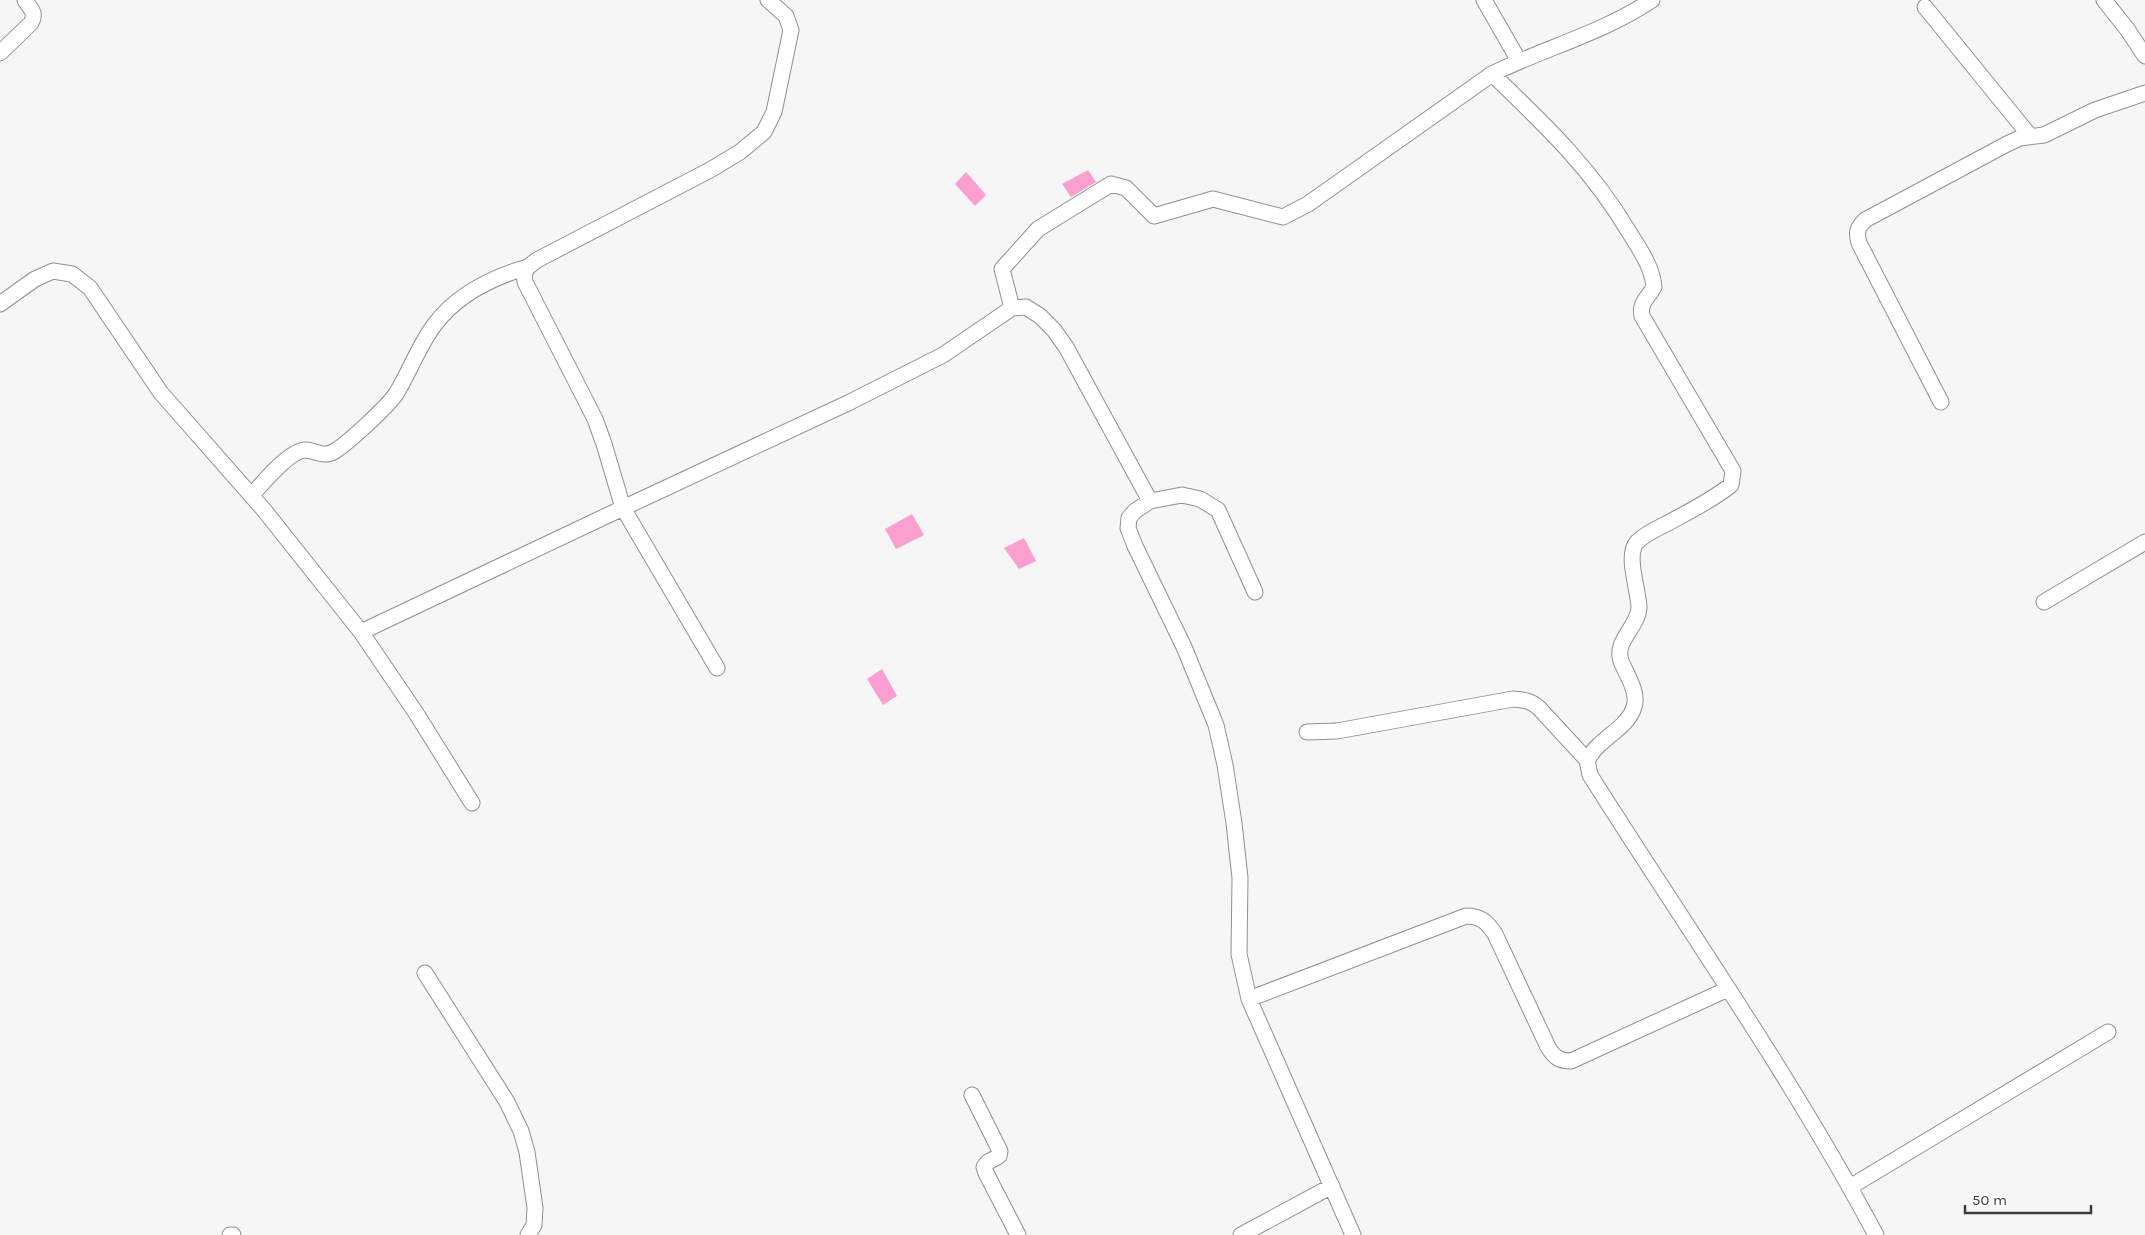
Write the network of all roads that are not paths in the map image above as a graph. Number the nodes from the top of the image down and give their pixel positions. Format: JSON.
{"nodes":[{"id":1,"x":25,"y":0,"type":"edge"},
{"id":2,"x":768,"y":0,"type":"edge"},
{"id":3,"x":1484,"y":0,"type":"edge"},
{"id":4,"x":1652,"y":0,"type":"edge"},
{"id":5,"x":2104,"y":0,"type":"edge"},
{"id":6,"x":1925,"y":7,"type":"dead end"},
{"id":7,"x":0,"y":53,"type":"edge"},
{"id":8,"x":2145,"y":56,"type":"edge"},
{"id":9,"x":1518,"y":61,"type":"junction"},
{"id":10,"x":1492,"y":74,"type":"junction"},
{"id":11,"x":2145,"y":94,"type":"edge"},
{"id":12,"x":2030,"y":136,"type":"junction"},
{"id":13,"x":528,"y":267,"type":"junction"},
{"id":14,"x":0,"y":304,"type":"edge"},
{"id":15,"x":1012,"y":308,"type":"junction"},
{"id":16,"x":1941,"y":402,"type":"dead end"},
{"id":17,"x":250,"y":496,"type":"junction"},
{"id":18,"x":1150,"y":502,"type":"junction"},
{"id":19,"x":623,"y":508,"type":"junction"},
{"id":20,"x":2145,"y":542,"type":"edge"},
{"id":21,"x":1255,"y":592,"type":"dead end"},
{"id":22,"x":2044,"y":602,"type":"dead end"},
{"id":23,"x":361,"y":632,"type":"junction"},
{"id":24,"x":716,"y":668,"type":"dead end"},
{"id":25,"x":1307,"y":732,"type":"dead end"},
{"id":26,"x":1587,"y":760,"type":"junction"},
{"id":27,"x":472,"y":803,"type":"dead end"},
{"id":28,"x":425,"y":973,"type":"dead end"},
{"id":29,"x":1728,"y":989,"type":"junction"},
{"id":30,"x":1249,"y":999,"type":"junction"},
{"id":31,"x":2108,"y":1032,"type":"dead end"},
{"id":32,"x":972,"y":1096,"type":"dead end"},
{"id":33,"x":1332,"y":1186,"type":"junction"},
{"id":34,"x":1850,"y":1187,"type":"junction"},
{"id":35,"x":528,"y":1235,"type":"edge"},
{"id":36,"x":1018,"y":1235,"type":"edge"},
{"id":37,"x":1242,"y":1235,"type":"edge"},
{"id":38,"x":1353,"y":1235,"type":"edge"},
{"id":39,"x":1876,"y":1235,"type":"edge"}],
"edges":[{"from":1,"to":7,"type":"street"},
{"from":2,"to":13,"type":"street"},
{"from":3,"to":9,"type":"street"},
{"from":4,"to":9,"type":"street"},
{"from":5,"to":8,"type":"street"},
{"from":6,"to":12,"type":"street"},
{"from":9,"to":10,"type":"street"},
{"from":10,"to":15,"type":"street"},
{"from":10,"to":26,"type":"street"},
{"from":11,"to":12,"type":"street"},
{"from":12,"to":16,"type":"street"},
{"from":13,"to":17,"type":"street"},
{"from":13,"to":19,"type":"street"},
{"from":14,"to":17,"type":"street"},
{"from":15,"to":18,"type":"street"},
{"from":15,"to":19,"type":"street"},
{"from":17,"to":23,"type":"street"},
{"from":18,"to":21,"type":"street"},
{"from":18,"to":30,"type":"street"},
{"from":19,"to":23,"type":"street"},
{"from":19,"to":24,"type":"street"},
{"from":20,"to":22,"type":"street"},
{"from":23,"to":27,"type":"street"},
{"from":25,"to":26,"type":"street"},
{"from":26,"to":29,"type":"street"},
{"from":28,"to":35,"type":"street"},
{"from":29,"to":30,"type":"street"},
{"from":29,"to":34,"type":"street"},
{"from":30,"to":33,"type":"street"},
{"from":31,"to":34,"type":"street"},
{"from":32,"to":36,"type":"street"},
{"from":33,"to":37,"type":"street"},
{"from":33,"to":38,"type":"street"},
{"from":34,"to":39,"type":"street"}]}
